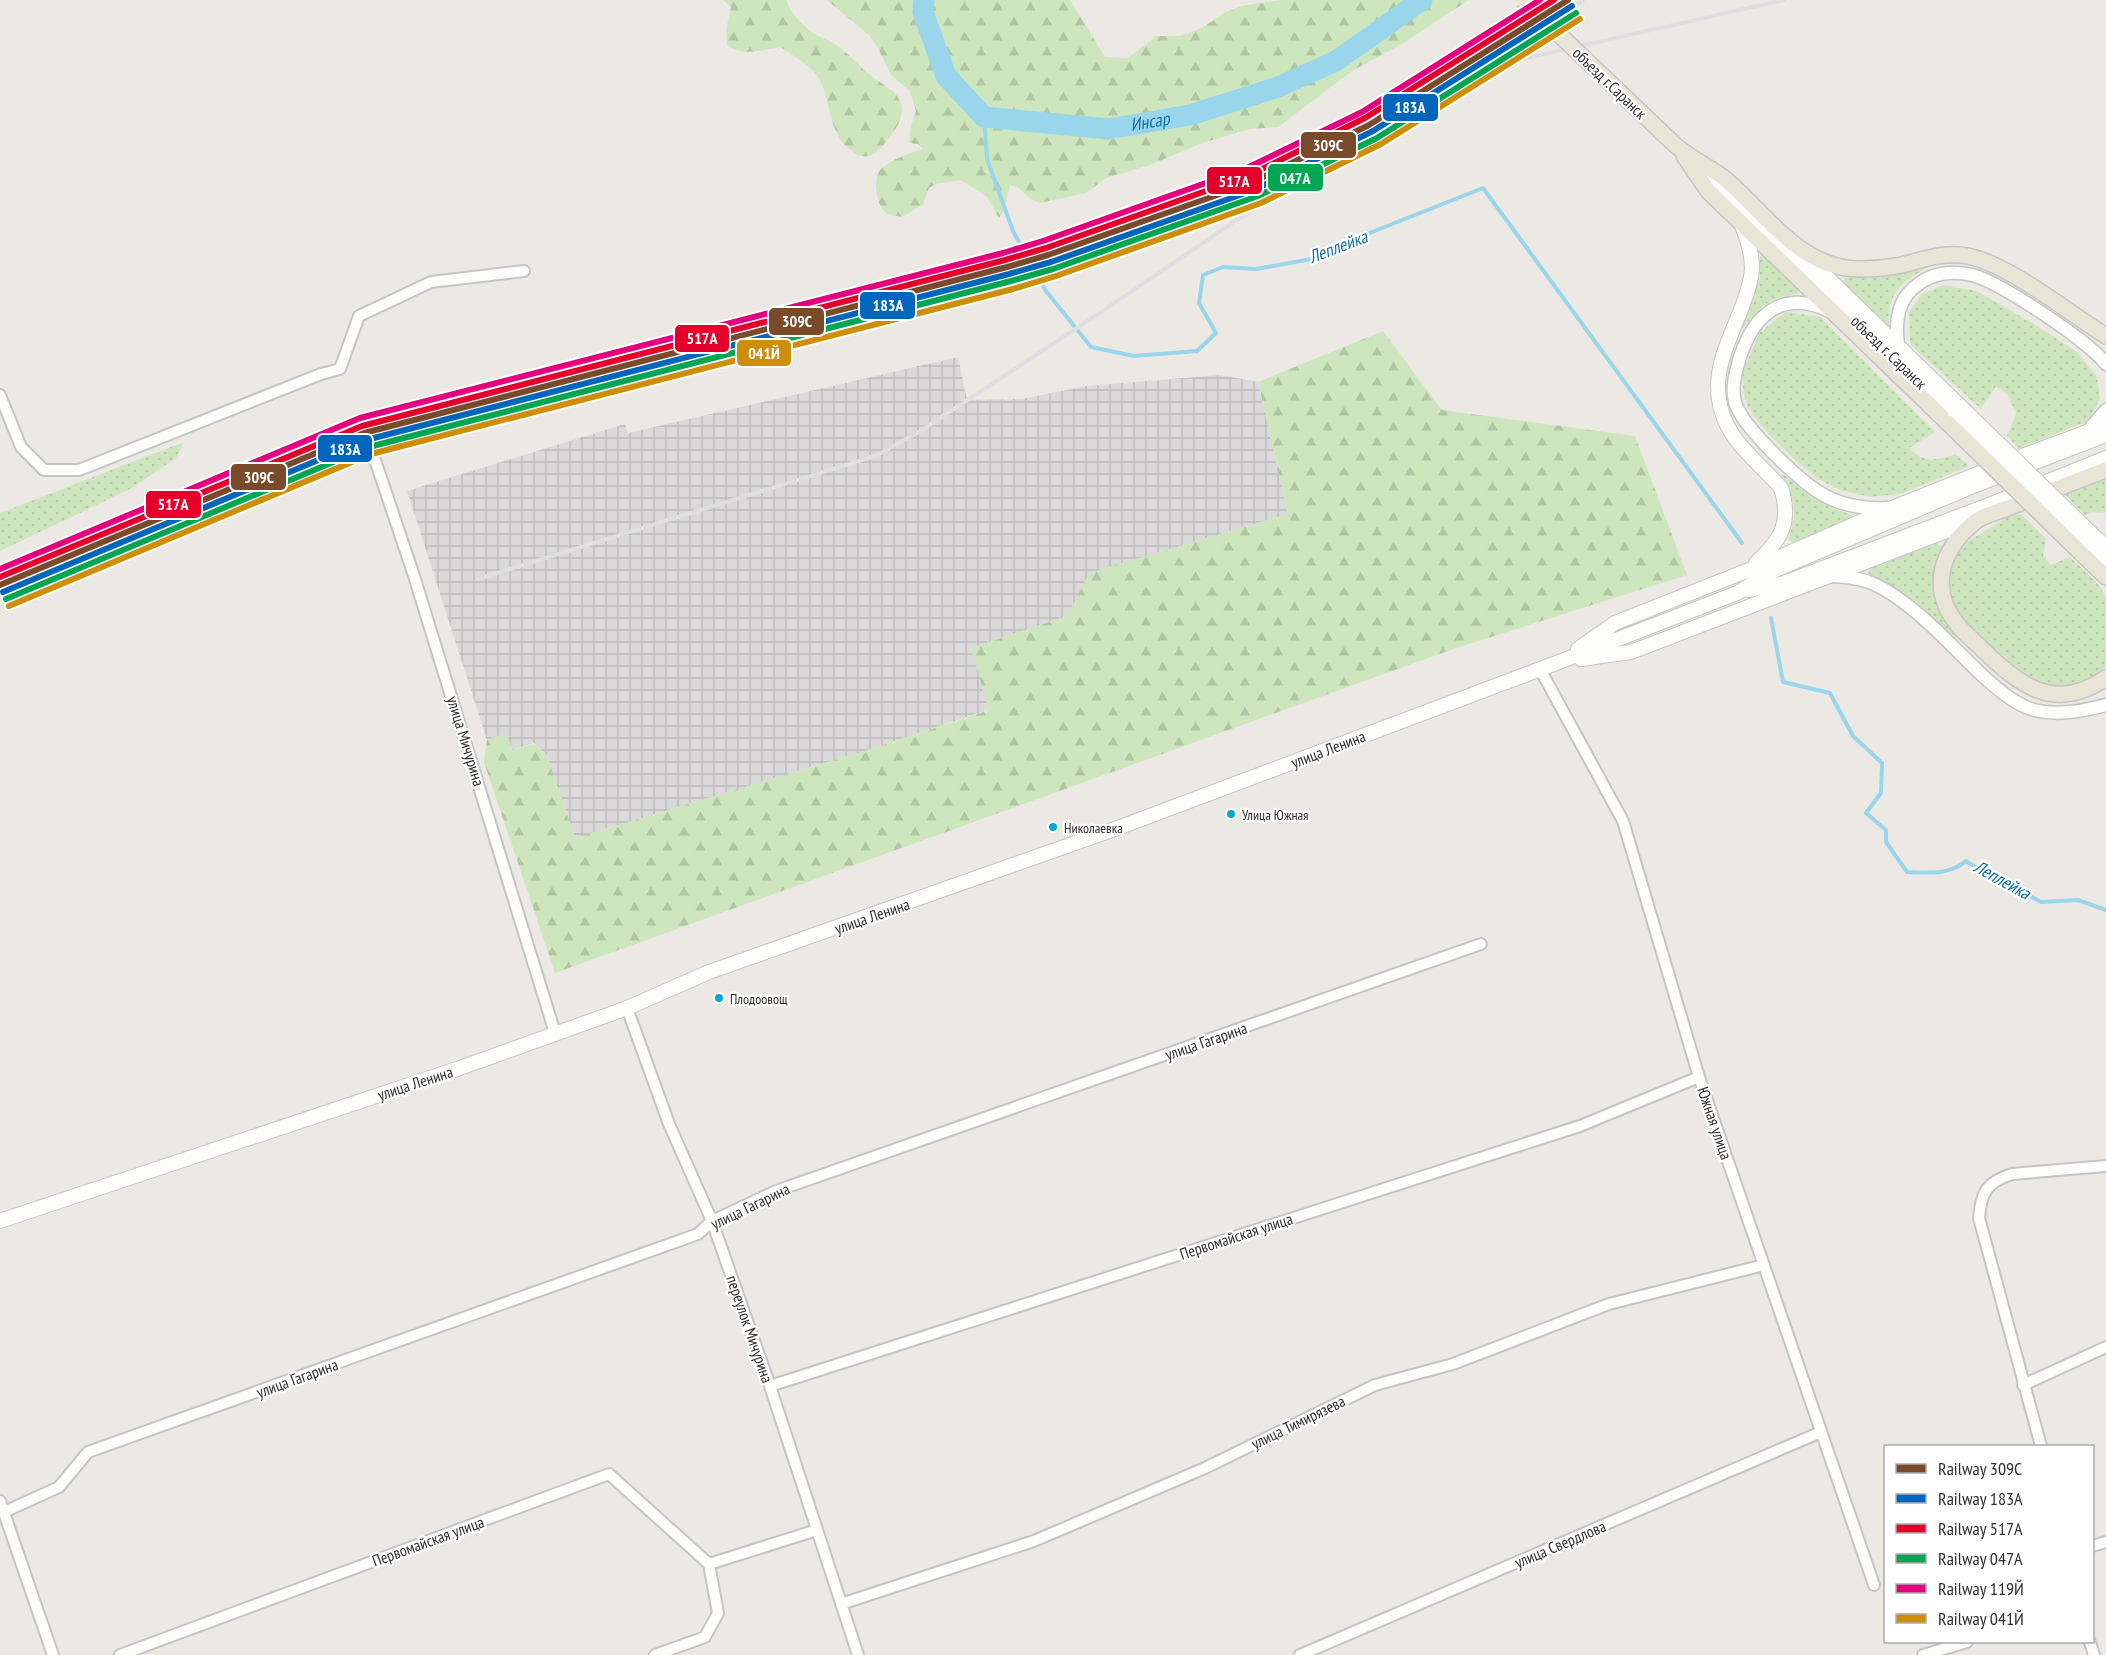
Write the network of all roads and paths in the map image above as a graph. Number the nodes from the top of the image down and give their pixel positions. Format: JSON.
{"nodes":[{"id":1,"x":1523,"y":0,"type":"edge"},
{"id":2,"x":1675,"y":145,"type":"junction"},
{"id":3,"x":1741,"y":224,"type":"junction"},
{"id":4,"x":1798,"y":249,"type":"junction"},
{"id":5,"x":524,"y":271,"type":"dead end"},
{"id":6,"x":1833,"y":313,"type":"junction"},
{"id":7,"x":2106,"y":336,"type":"edge"},
{"id":8,"x":1898,"y":344,"type":"junction"},
{"id":9,"x":2106,"y":364,"type":"edge"},
{"id":10,"x":0,"y":395,"type":"edge"},
{"id":11,"x":2106,"y":410,"type":"edge"},
{"id":12,"x":1954,"y":415,"type":"junction"},
{"id":13,"x":2106,"y":425,"type":"edge"},
{"id":14,"x":2087,"y":432,"type":"junction"},
{"id":15,"x":2106,"y":435,"type":"edge"},
{"id":16,"x":372,"y":451,"type":"dead end"},
{"id":17,"x":2106,"y":458,"type":"edge"},
{"id":18,"x":2106,"y":470,"type":"edge"},
{"id":19,"x":1892,"y":508,"type":"junction"},
{"id":20,"x":1976,"y":520,"type":"junction"},
{"id":21,"x":2093,"y":546,"type":"edge"},
{"id":22,"x":2106,"y":562,"type":"edge"},
{"id":23,"x":1747,"y":571,"type":"junction"},
{"id":24,"x":1827,"y":576,"type":"junction"},
{"id":25,"x":2106,"y":577,"type":"edge"},
{"id":26,"x":1737,"y":593,"type":"junction"},
{"id":27,"x":1558,"y":662,"type":"junction"},
{"id":28,"x":1540,"y":669,"type":"junction"},
{"id":29,"x":2106,"y":678,"type":"edge"},
{"id":30,"x":2106,"y":705,"type":"edge"},
{"id":31,"x":1481,"y":944,"type":"dead end"},
{"id":32,"x":627,"y":1008,"type":"junction"},
{"id":33,"x":555,"y":1033,"type":"junction"},
{"id":34,"x":1699,"y":1077,"type":"junction"},
{"id":35,"x":2106,"y":1166,"type":"edge"},
{"id":36,"x":0,"y":1221,"type":"edge"},
{"id":37,"x":712,"y":1221,"type":"junction"},
{"id":38,"x":1764,"y":1265,"type":"junction"},
{"id":39,"x":2106,"y":1347,"type":"edge"},
{"id":40,"x":2023,"y":1384,"type":"junction"},
{"id":41,"x":770,"y":1386,"type":"junction"},
{"id":42,"x":1821,"y":1432,"type":"junction"},
{"id":43,"x":2041,"y":1445,"type":"edge"},
{"id":44,"x":2,"y":1506,"type":"edge"},
{"id":45,"x":817,"y":1530,"type":"junction"},
{"id":46,"x":710,"y":1564,"type":"junction"},
{"id":47,"x":1874,"y":1585,"type":"dead end"},
{"id":48,"x":841,"y":1604,"type":"junction"},
{"id":49,"x":1961,"y":1643,"type":"edge"},
{"id":50,"x":53,"y":1655,"type":"edge"},
{"id":51,"x":120,"y":1655,"type":"edge"},
{"id":52,"x":656,"y":1655,"type":"edge"},
{"id":53,"x":858,"y":1655,"type":"edge"},
{"id":54,"x":1300,"y":1655,"type":"edge"},
{"id":55,"x":1923,"y":1655,"type":"edge"}],
"edges":[{"from":1,"to":2,"type":"main road","name":"объезд г.Саранск","bridge":true},
{"from":2,"to":3,"type":"main road"},
{"from":2,"to":4,"type":"main road"},
{"from":2,"to":12,"type":"street","name":"объезд г. Саранск"},
{"from":3,"to":6,"type":"main road"},
{"from":3,"to":23,"type":"main road"},
{"from":4,"to":7,"type":"main road"},
{"from":4,"to":8,"type":"main road"},
{"from":5,"to":10,"type":"street"},
{"from":6,"to":12,"type":"main road"},
{"from":6,"to":19,"type":"street"},
{"from":8,"to":9,"type":"street"},
{"from":8,"to":12,"type":"main road"},
{"from":11,"to":14,"type":"street"},
{"from":12,"to":21,"type":"main road","bridge":true},
{"from":12,"to":21,"type":"main road","bridge":true},
{"from":13,"to":14,"type":"main road"},
{"from":14,"to":19,"type":"main road"},
{"from":15,"to":26,"type":"main road"},
{"from":16,"to":33,"type":"street","name":"улица Мичурина"},
{"from":17,"to":26,"type":"main road"},
{"from":18,"to":20,"type":"main road"},
{"from":19,"to":23,"type":"main road"},
{"from":20,"to":24,"type":"main road"},
{"from":20,"to":29,"type":"main road"},
{"from":21,"to":22,"type":"street"},
{"from":21,"to":25,"type":"main road"},
{"from":23,"to":27,"type":"main road"},
{"from":24,"to":27,"type":"main road"},
{"from":24,"to":30,"type":"street"},
{"from":26,"to":27,"type":"main road","name":"улица Ленина"},
{"from":27,"to":28,"type":"main road","name":"улица Ленина"},
{"from":28,"to":32,"type":"main road","name":"улица Ленина"},
{"from":28,"to":34,"type":"street","name":"Южная улица"},
{"from":31,"to":37,"type":"street","name":"улица Гагарина"},
{"from":32,"to":33,"type":"main road","name":"улица Ленина"},
{"from":32,"to":37,"type":"street","name":"переулок Мичурина"},
{"from":33,"to":36,"type":"main road","name":"улица Ленина"},
{"from":34,"to":38,"type":"street","name":"Южная улица"},
{"from":34,"to":41,"type":"street","name":"Первомайская улица"},
{"from":35,"to":40,"type":"street"},
{"from":37,"to":41,"type":"street","name":"переулок Мичурина"},
{"from":37,"to":44,"type":"street","name":"улица Гагарина"},
{"from":38,"to":42,"type":"street","name":"Южная улица"},
{"from":38,"to":48,"type":"street","name":"улица Тимирязева"},
{"from":39,"to":40,"type":"street"},
{"from":40,"to":43,"type":"street"},
{"from":41,"to":45,"type":"street","name":"переулок Мичурина"},
{"from":42,"to":47,"type":"street","name":"Южная улица"},
{"from":42,"to":54,"type":"street","name":"улица Свердлова"},
{"from":44,"to":50,"type":"street"},
{"from":45,"to":46,"type":"street"},
{"from":45,"to":48,"type":"street","name":"переулок Мичурина"},
{"from":46,"to":51,"type":"street","name":"Первомайская улица"},
{"from":46,"to":52,"type":"street"},
{"from":48,"to":53,"type":"street","name":"переулок Мичурина"},
{"from":49,"to":55,"type":"street"}]}
